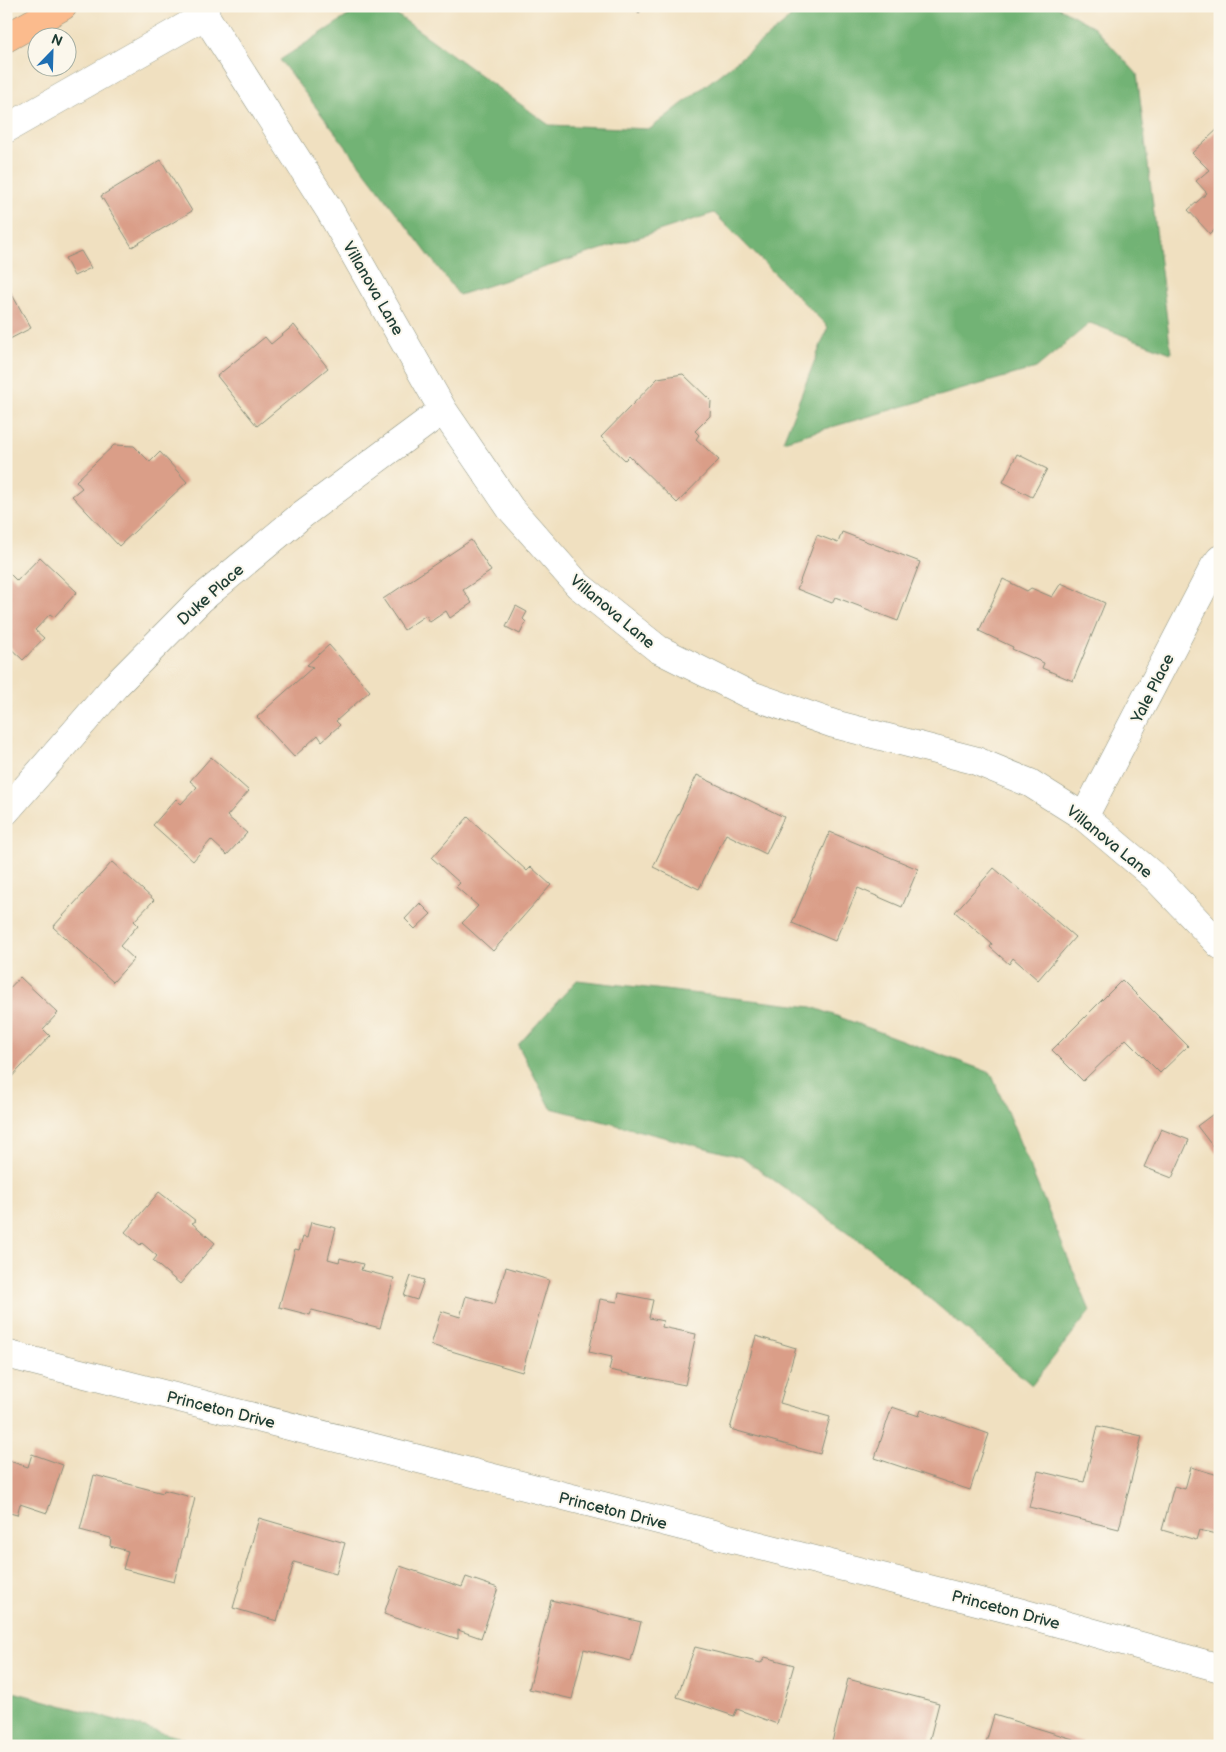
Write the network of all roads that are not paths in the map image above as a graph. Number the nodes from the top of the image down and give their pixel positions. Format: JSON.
{"nodes":[{"id":1,"x":63,"y":6,"type":"edge"},
{"id":2,"x":202,"y":11,"type":"edge"},
{"id":3,"x":6,"y":38,"type":"edge"},
{"id":4,"x":6,"y":129,"type":"edge"},
{"id":5,"x":443,"y":410,"type":"junction"},
{"id":6,"x":1220,"y":559,"type":"edge"},
{"id":7,"x":6,"y":811,"type":"edge"},
{"id":8,"x":1084,"y":817,"type":"junction"},
{"id":9,"x":1220,"y":946,"type":"edge"},
{"id":10,"x":6,"y":1354,"type":"edge"},
{"id":11,"x":1220,"y":1668,"type":"edge"}],
"edges":[{"from":1,"to":3,"type":"main road"},
{"from":2,"to":4,"type":"street"},
{"from":2,"to":5,"type":"street","name":"Villanova Lane"},
{"from":5,"to":7,"type":"street","name":"Duke Place"},
{"from":5,"to":8,"type":"street","name":"Villanova Lane"},
{"from":6,"to":8,"type":"street","name":"Yale Place"},
{"from":8,"to":9,"type":"street","name":"Villanova Lane"},
{"from":10,"to":11,"type":"street","name":"Princeton Drive"}]}
